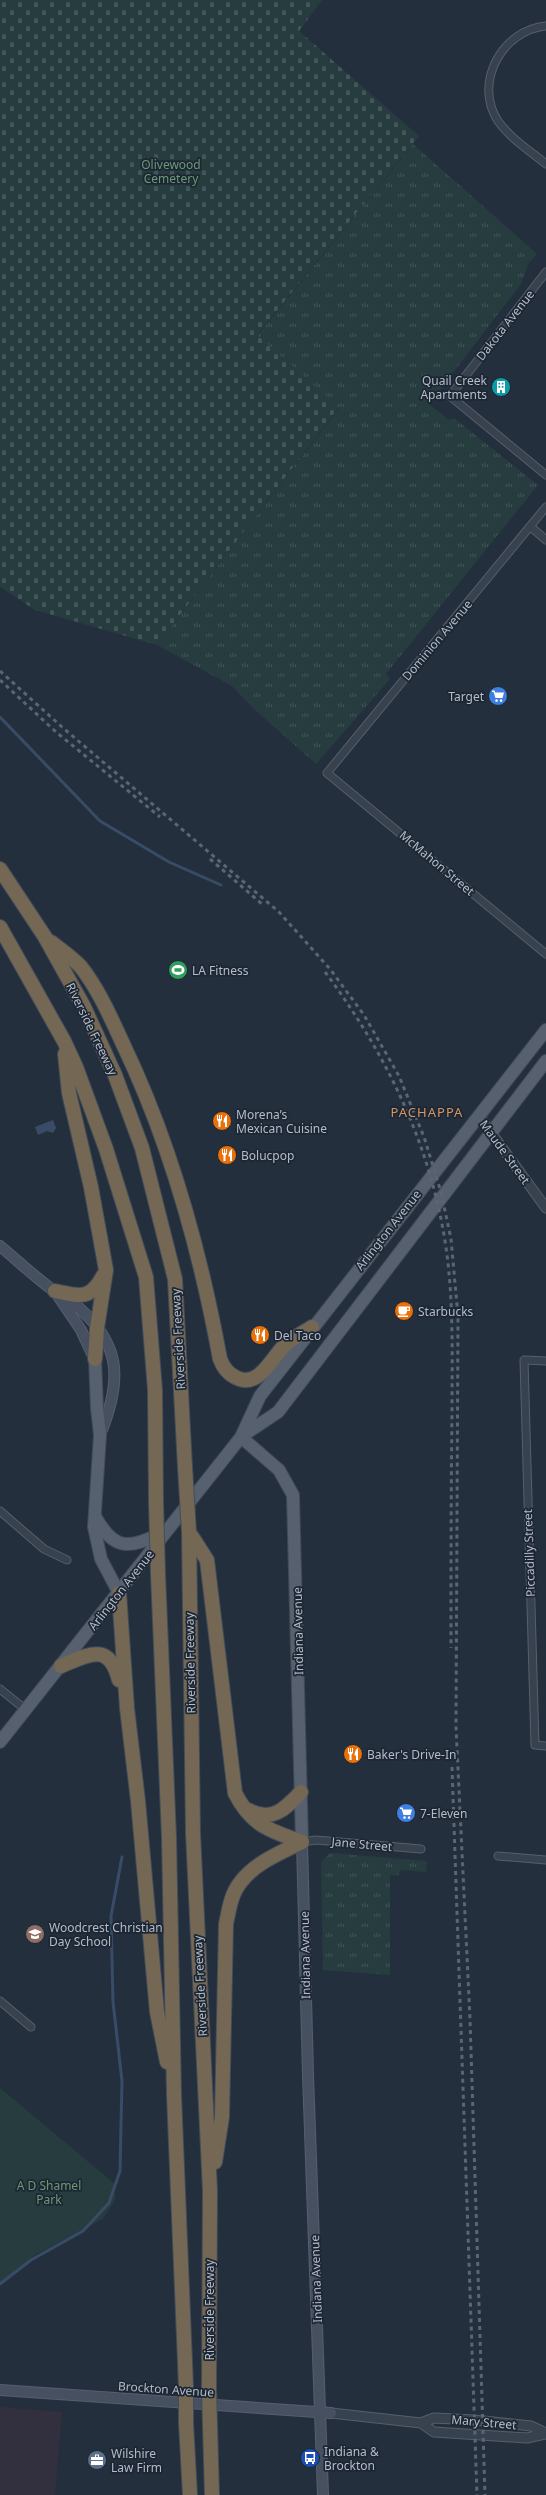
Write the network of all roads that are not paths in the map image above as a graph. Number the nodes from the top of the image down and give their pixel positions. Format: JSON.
{"nodes":[{"id":1,"x":546,"y":26,"type":"edge"},
{"id":2,"x":546,"y":164,"type":"edge"},
{"id":3,"x":546,"y":272,"type":"edge"},
{"id":4,"x":546,"y":475,"type":"edge"},
{"id":5,"x":546,"y":507,"type":"edge"},
{"id":6,"x":531,"y":527,"type":"junction"},
{"id":7,"x":546,"y":540,"type":"edge"},
{"id":8,"x":327,"y":773,"type":"joint"},
{"id":9,"x":0,"y":869,"type":"edge"},
{"id":10,"x":0,"y":927,"type":"edge"},
{"id":11,"x":44,"y":937,"type":"junction"},
{"id":12,"x":546,"y":954,"type":"edge"},
{"id":13,"x":546,"y":1030,"type":"edge"},
{"id":14,"x":64,"y":1041,"type":"junction"},
{"id":15,"x":546,"y":1061,"type":"edge"},
{"id":16,"x":479,"y":1116,"type":"junction"},
{"id":17,"x":492,"y":1133,"type":"junction"},
{"id":18,"x":546,"y":1208,"type":"edge"},
{"id":19,"x":0,"y":1246,"type":"edge"},
{"id":20,"x":106,"y":1270,"type":"junction"},
{"id":21,"x":55,"y":1291,"type":"junction"},
{"id":22,"x":312,"y":1327,"type":"junction"},
{"id":23,"x":96,"y":1328,"type":"junction"},
{"id":24,"x":95,"y":1359,"type":"junction"},
{"id":25,"x":546,"y":1361,"type":"edge"},
{"id":26,"x":100,"y":1435,"type":"junction"},
{"id":27,"x":241,"y":1437,"type":"junction"},
{"id":28,"x":0,"y":1511,"type":"edge"},
{"id":29,"x":95,"y":1516,"type":"junction"},
{"id":30,"x":167,"y":1530,"type":"junction"},
{"id":31,"x":189,"y":1532,"type":"junction"},
{"id":32,"x":67,"y":1560,"type":"dead end"},
{"id":33,"x":118,"y":1593,"type":"junction"},
{"id":34,"x":61,"y":1666,"type":"junction"},
{"id":35,"x":0,"y":1689,"type":"edge"},
{"id":36,"x":127,"y":1708,"type":"junction"},
{"id":37,"x":26,"y":1710,"type":"junction"},
{"id":38,"x":0,"y":1742,"type":"edge"},
{"id":39,"x":546,"y":1746,"type":"edge"},
{"id":40,"x":301,"y":1792,"type":"junction"},
{"id":41,"x":242,"y":1808,"type":"junction"},
{"id":42,"x":302,"y":1842,"type":"junction"},
{"id":43,"x":421,"y":1849,"type":"dead end"},
{"id":44,"x":498,"y":1856,"type":"dead end"},
{"id":45,"x":546,"y":1860,"type":"edge"},
{"id":46,"x":0,"y":2001,"type":"edge"},
{"id":47,"x":31,"y":2027,"type":"dead end"},
{"id":48,"x":174,"y":2095,"type":"junction"},
{"id":49,"x":210,"y":2191,"type":"junction"},
{"id":50,"x":0,"y":2390,"type":"edge"},
{"id":51,"x":326,"y":2413,"type":"junction"},
{"id":52,"x":421,"y":2423,"type":"junction"},
{"id":53,"x":546,"y":2434,"type":"edge"},
{"id":54,"x":190,"y":2495,"type":"edge"},
{"id":55,"x":212,"y":2495,"type":"edge"},
{"id":56,"x":323,"y":2495,"type":"edge"}],
"edges":[{"from":1,"to":2,"type":"street"},
{"from":3,"to":4,"type":"street","name":"Dakota Avenue"},
{"from":5,"to":6,"type":"street","name":"Dominion Avenue"},
{"from":6,"to":7,"type":"street"},
{"from":6,"to":8,"type":"street","name":"Dominion Avenue"},
{"from":8,"to":12,"type":"street","name":"McMahon Street"},
{"from":9,"to":11,"type":"highway","name":"Riverside Freeway"},
{"from":10,"to":14,"type":"highway","name":"Riverside Freeway"},
{"from":11,"to":22,"type":"highway"},
{"from":11,"to":31,"type":"highway","name":"Riverside Freeway","bridge":true},
{"from":13,"to":16,"type":"main road","name":"Arlington Avenue"},
{"from":14,"to":20,"type":"highway"},
{"from":14,"to":48,"type":"highway","name":"Riverside Freeway","bridge":true},
{"from":15,"to":17,"type":"main road","name":"Arlington Avenue"},
{"from":16,"to":17,"type":"street","name":"Maude Street"},
{"from":16,"to":22,"type":"main road","name":"Arlington Avenue"},
{"from":17,"to":18,"type":"street","name":"Maude Street"},
{"from":17,"to":27,"type":"main road","name":"Arlington Avenue"},
{"from":19,"to":21,"type":"main road"},
{"from":20,"to":21,"type":"highway"},
{"from":20,"to":23,"type":"highway"},
{"from":21,"to":23,"type":"main road"},
{"from":21,"to":24,"type":"main road"},
{"from":22,"to":27,"type":"main road","name":"Arlington Avenue"},
{"from":23,"to":24,"type":"highway"},
{"from":23,"to":26,"type":"main road"},
{"from":24,"to":26,"type":"main road"},
{"from":25,"to":39,"type":"street","name":"Piccadilly Street"},
{"from":26,"to":29,"type":"main road"},
{"from":27,"to":30,"type":"main road","name":"Arlington Avenue"},
{"from":27,"to":40,"type":"main road","name":"Indiana Avenue"},
{"from":28,"to":32,"type":"street"},
{"from":29,"to":30,"type":"main road"},
{"from":29,"to":33,"type":"main road"},
{"from":30,"to":33,"type":"main road","name":"Arlington Avenue"},
{"from":31,"to":41,"type":"highway"},
{"from":31,"to":49,"type":"highway","name":"Riverside Freeway"},
{"from":33,"to":34,"type":"main road","name":"Arlington Avenue"},
{"from":33,"to":36,"type":"highway"},
{"from":34,"to":36,"type":"highway"},
{"from":34,"to":37,"type":"main road","name":"Arlington Avenue"},
{"from":35,"to":37,"type":"street"},
{"from":36,"to":48,"type":"highway"},
{"from":37,"to":38,"type":"main road","name":"Arlington Avenue"},
{"from":40,"to":41,"type":"highway"},
{"from":40,"to":42,"type":"main road","name":"Indiana Avenue"},
{"from":41,"to":42,"type":"highway"},
{"from":42,"to":43,"type":"street","name":"Jane Street"},
{"from":42,"to":49,"type":"highway"},
{"from":42,"to":51,"type":"main road","name":"Indiana Avenue"},
{"from":44,"to":45,"type":"street"},
{"from":46,"to":47,"type":"street"},
{"from":48,"to":54,"type":"highway","name":"Riverside Freeway","bridge":true},
{"from":49,"to":55,"type":"highway","name":"Riverside Freeway","bridge":true},
{"from":50,"to":51,"type":"main road","name":"Brockton Avenue"},
{"from":51,"to":52,"type":"street","name":"Mary Street"},
{"from":51,"to":56,"type":"main road","name":"Indiana Avenue"},
{"from":52,"to":53,"type":"street","name":"Mary Street"},
{"from":52,"to":53,"type":"street","name":"Mary Street"}]}
